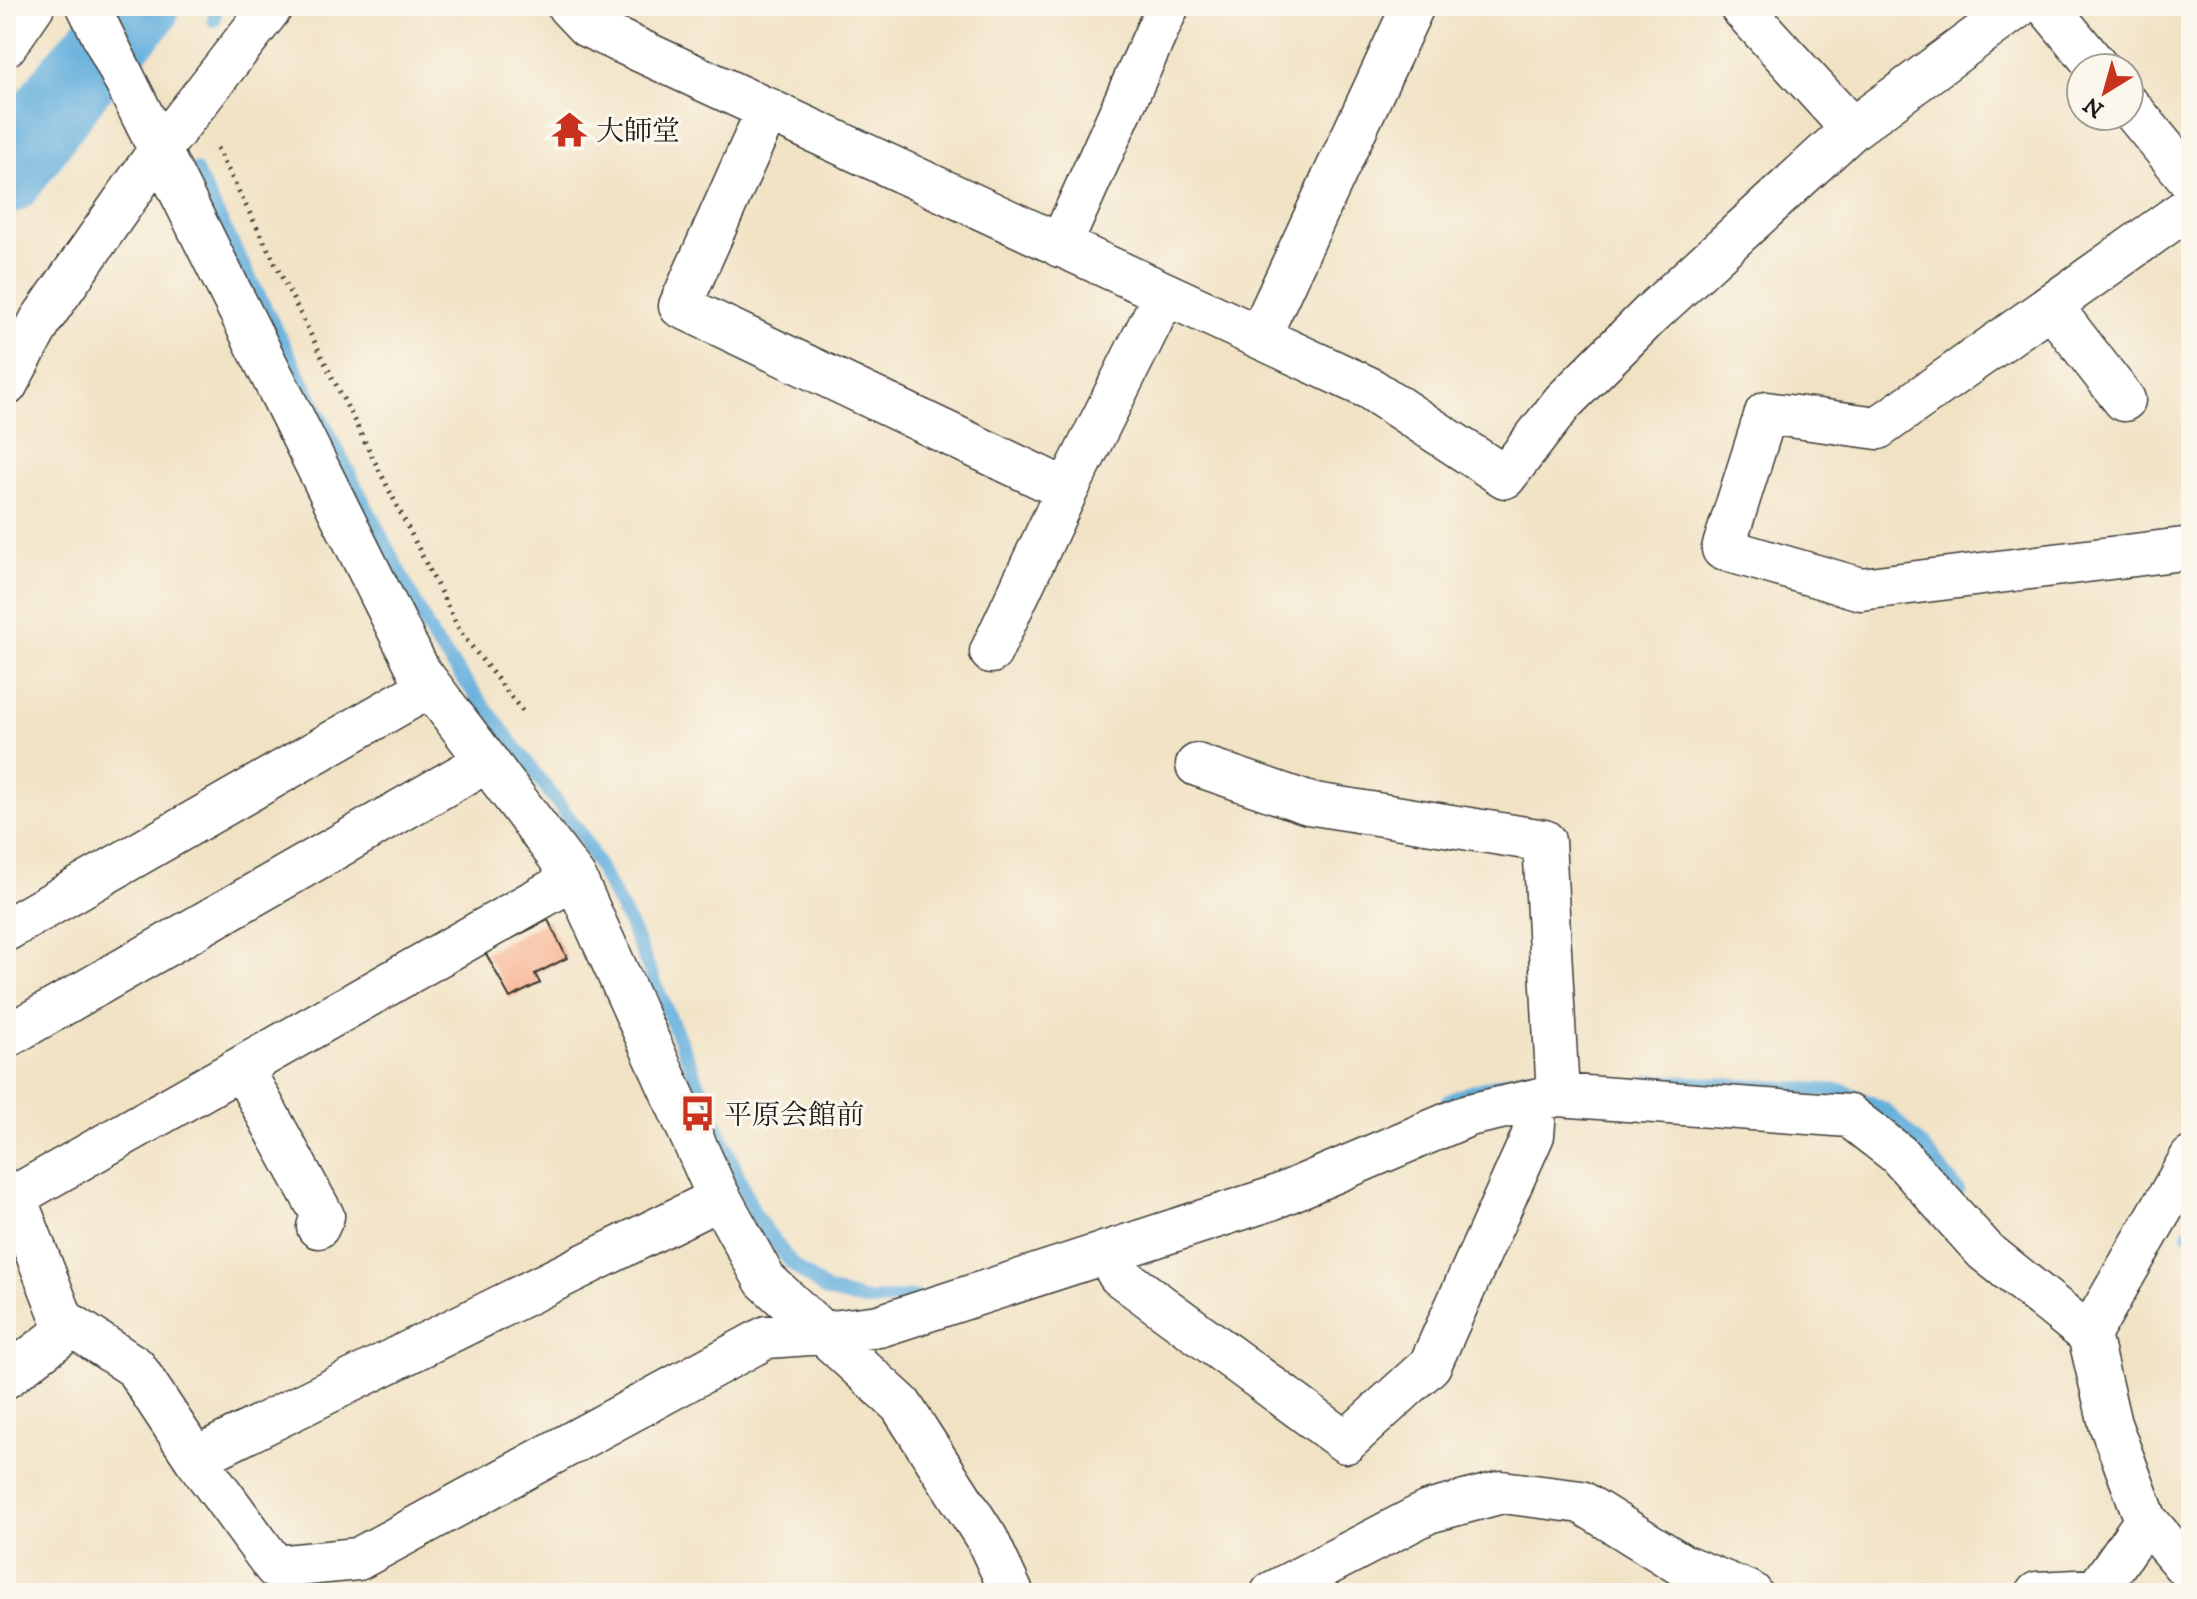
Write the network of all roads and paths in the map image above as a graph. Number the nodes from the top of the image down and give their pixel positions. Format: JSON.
{"nodes":[{"id":1,"x":33,"y":6,"type":"edge"},
{"id":2,"x":88,"y":6,"type":"edge"},
{"id":3,"x":272,"y":6,"type":"edge"},
{"id":4,"x":568,"y":6,"type":"edge"},
{"id":5,"x":1168,"y":6,"type":"edge"},
{"id":6,"x":1413,"y":6,"type":"edge"},
{"id":7,"x":1740,"y":6,"type":"edge"},
{"id":8,"x":2019,"y":6,"type":"edge"},
{"id":9,"x":2047,"y":6,"type":"edge"},
{"id":10,"x":6,"y":45,"type":"edge"},
{"id":11,"x":2085,"y":52,"type":"edge"},
{"id":12,"x":195,"y":105,"type":"junction"},
{"id":13,"x":768,"y":109,"type":"junction"},
{"id":14,"x":2145,"y":125,"type":"edge"},
{"id":15,"x":1852,"y":129,"type":"junction"},
{"id":16,"x":152,"y":136,"type":"junction"},
{"id":17,"x":2191,"y":181,"type":"edge"},
{"id":18,"x":2191,"y":206,"type":"edge"},
{"id":19,"x":1060,"y":246,"type":"junction"},
{"id":20,"x":1165,"y":294,"type":"junction"},
{"id":21,"x":2051,"y":306,"type":"junction"},
{"id":22,"x":1259,"y":337,"type":"junction"},
{"id":23,"x":6,"y":385,"type":"edge"},
{"id":24,"x":2124,"y":400,"type":"dead end"},
{"id":25,"x":1067,"y":490,"type":"junction"},
{"id":26,"x":2191,"y":548,"type":"edge"},
{"id":27,"x":991,"y":652,"type":"dead end"},
{"id":28,"x":429,"y":687,"type":"junction"},
{"id":29,"x":523,"y":712,"type":"dead end"},
{"id":30,"x":487,"y":761,"type":"junction"},
{"id":31,"x":1197,"y":765,"type":"dead end"},
{"id":32,"x":575,"y":878,"type":"junction"},
{"id":33,"x":6,"y":930,"type":"edge"},
{"id":34,"x":6,"y":1037,"type":"edge"},
{"id":35,"x":242,"y":1068,"type":"junction"},
{"id":36,"x":1547,"y":1097,"type":"junction"},
{"id":37,"x":2191,"y":1158,"type":"edge"},
{"id":38,"x":9,"y":1194,"type":"edge"},
{"id":39,"x":720,"y":1198,"type":"junction"},
{"id":40,"x":318,"y":1227,"type":"dead end"},
{"id":41,"x":1106,"y":1252,"type":"junction"},
{"id":42,"x":67,"y":1331,"type":"junction"},
{"id":43,"x":823,"y":1333,"type":"junction"},
{"id":44,"x":2089,"y":1335,"type":"junction"},
{"id":45,"x":6,"y":1377,"type":"edge"},
{"id":46,"x":195,"y":1458,"type":"junction"},
{"id":47,"x":2146,"y":1520,"type":"junction"},
{"id":48,"x":2191,"y":1570,"type":"edge"},
{"id":49,"x":2096,"y":1591,"type":"edge"},
{"id":50,"x":1012,"y":1593,"type":"edge"},
{"id":51,"x":1272,"y":1593,"type":"edge"},
{"id":52,"x":1751,"y":1593,"type":"edge"},
{"id":53,"x":2037,"y":1593,"type":"edge"}],
"edges":[{"from":1,"to":10,"type":"street"},
{"from":2,"to":16,"type":"street"},
{"from":3,"to":12,"type":"street"},
{"from":4,"to":13,"type":"street"},
{"from":5,"to":19,"type":"street"},
{"from":6,"to":22,"type":"street"},
{"from":7,"to":15,"type":"street"},
{"from":8,"to":15,"type":"street"},
{"from":9,"to":11,"type":"street"},
{"from":12,"to":16,"type":"street"},
{"from":12,"to":29,"type":"path"},
{"from":13,"to":19,"type":"street"},
{"from":13,"to":25,"type":"street"},
{"from":14,"to":17,"type":"street"},
{"from":15,"to":22,"type":"street"},
{"from":16,"to":23,"type":"street"},
{"from":16,"to":28,"type":"street"},
{"from":18,"to":21,"type":"street"},
{"from":19,"to":20,"type":"street"},
{"from":20,"to":22,"type":"street"},
{"from":20,"to":25,"type":"street"},
{"from":21,"to":24,"type":"street"},
{"from":21,"to":26,"type":"street"},
{"from":25,"to":27,"type":"street"},
{"from":28,"to":30,"type":"street"},
{"from":28,"to":33,"type":"street"},
{"from":30,"to":32,"type":"street"},
{"from":30,"to":34,"type":"street"},
{"from":31,"to":36,"type":"street"},
{"from":32,"to":35,"type":"street"},
{"from":32,"to":39,"type":"street"},
{"from":35,"to":38,"type":"street"},
{"from":35,"to":40,"type":"street"},
{"from":36,"to":41,"type":"street"},
{"from":36,"to":41,"type":"street"},
{"from":36,"to":44,"type":"street"},
{"from":37,"to":44,"type":"street"},
{"from":38,"to":42,"type":"street"},
{"from":39,"to":43,"type":"street"},
{"from":39,"to":46,"type":"street"},
{"from":41,"to":43,"type":"street"},
{"from":42,"to":45,"type":"street"},
{"from":42,"to":46,"type":"street"},
{"from":43,"to":46,"type":"street"},
{"from":43,"to":50,"type":"street"},
{"from":44,"to":47,"type":"street"},
{"from":47,"to":48,"type":"street"},
{"from":47,"to":49,"type":"street"},
{"from":49,"to":53,"type":"street"},
{"from":51,"to":52,"type":"street"}]}
